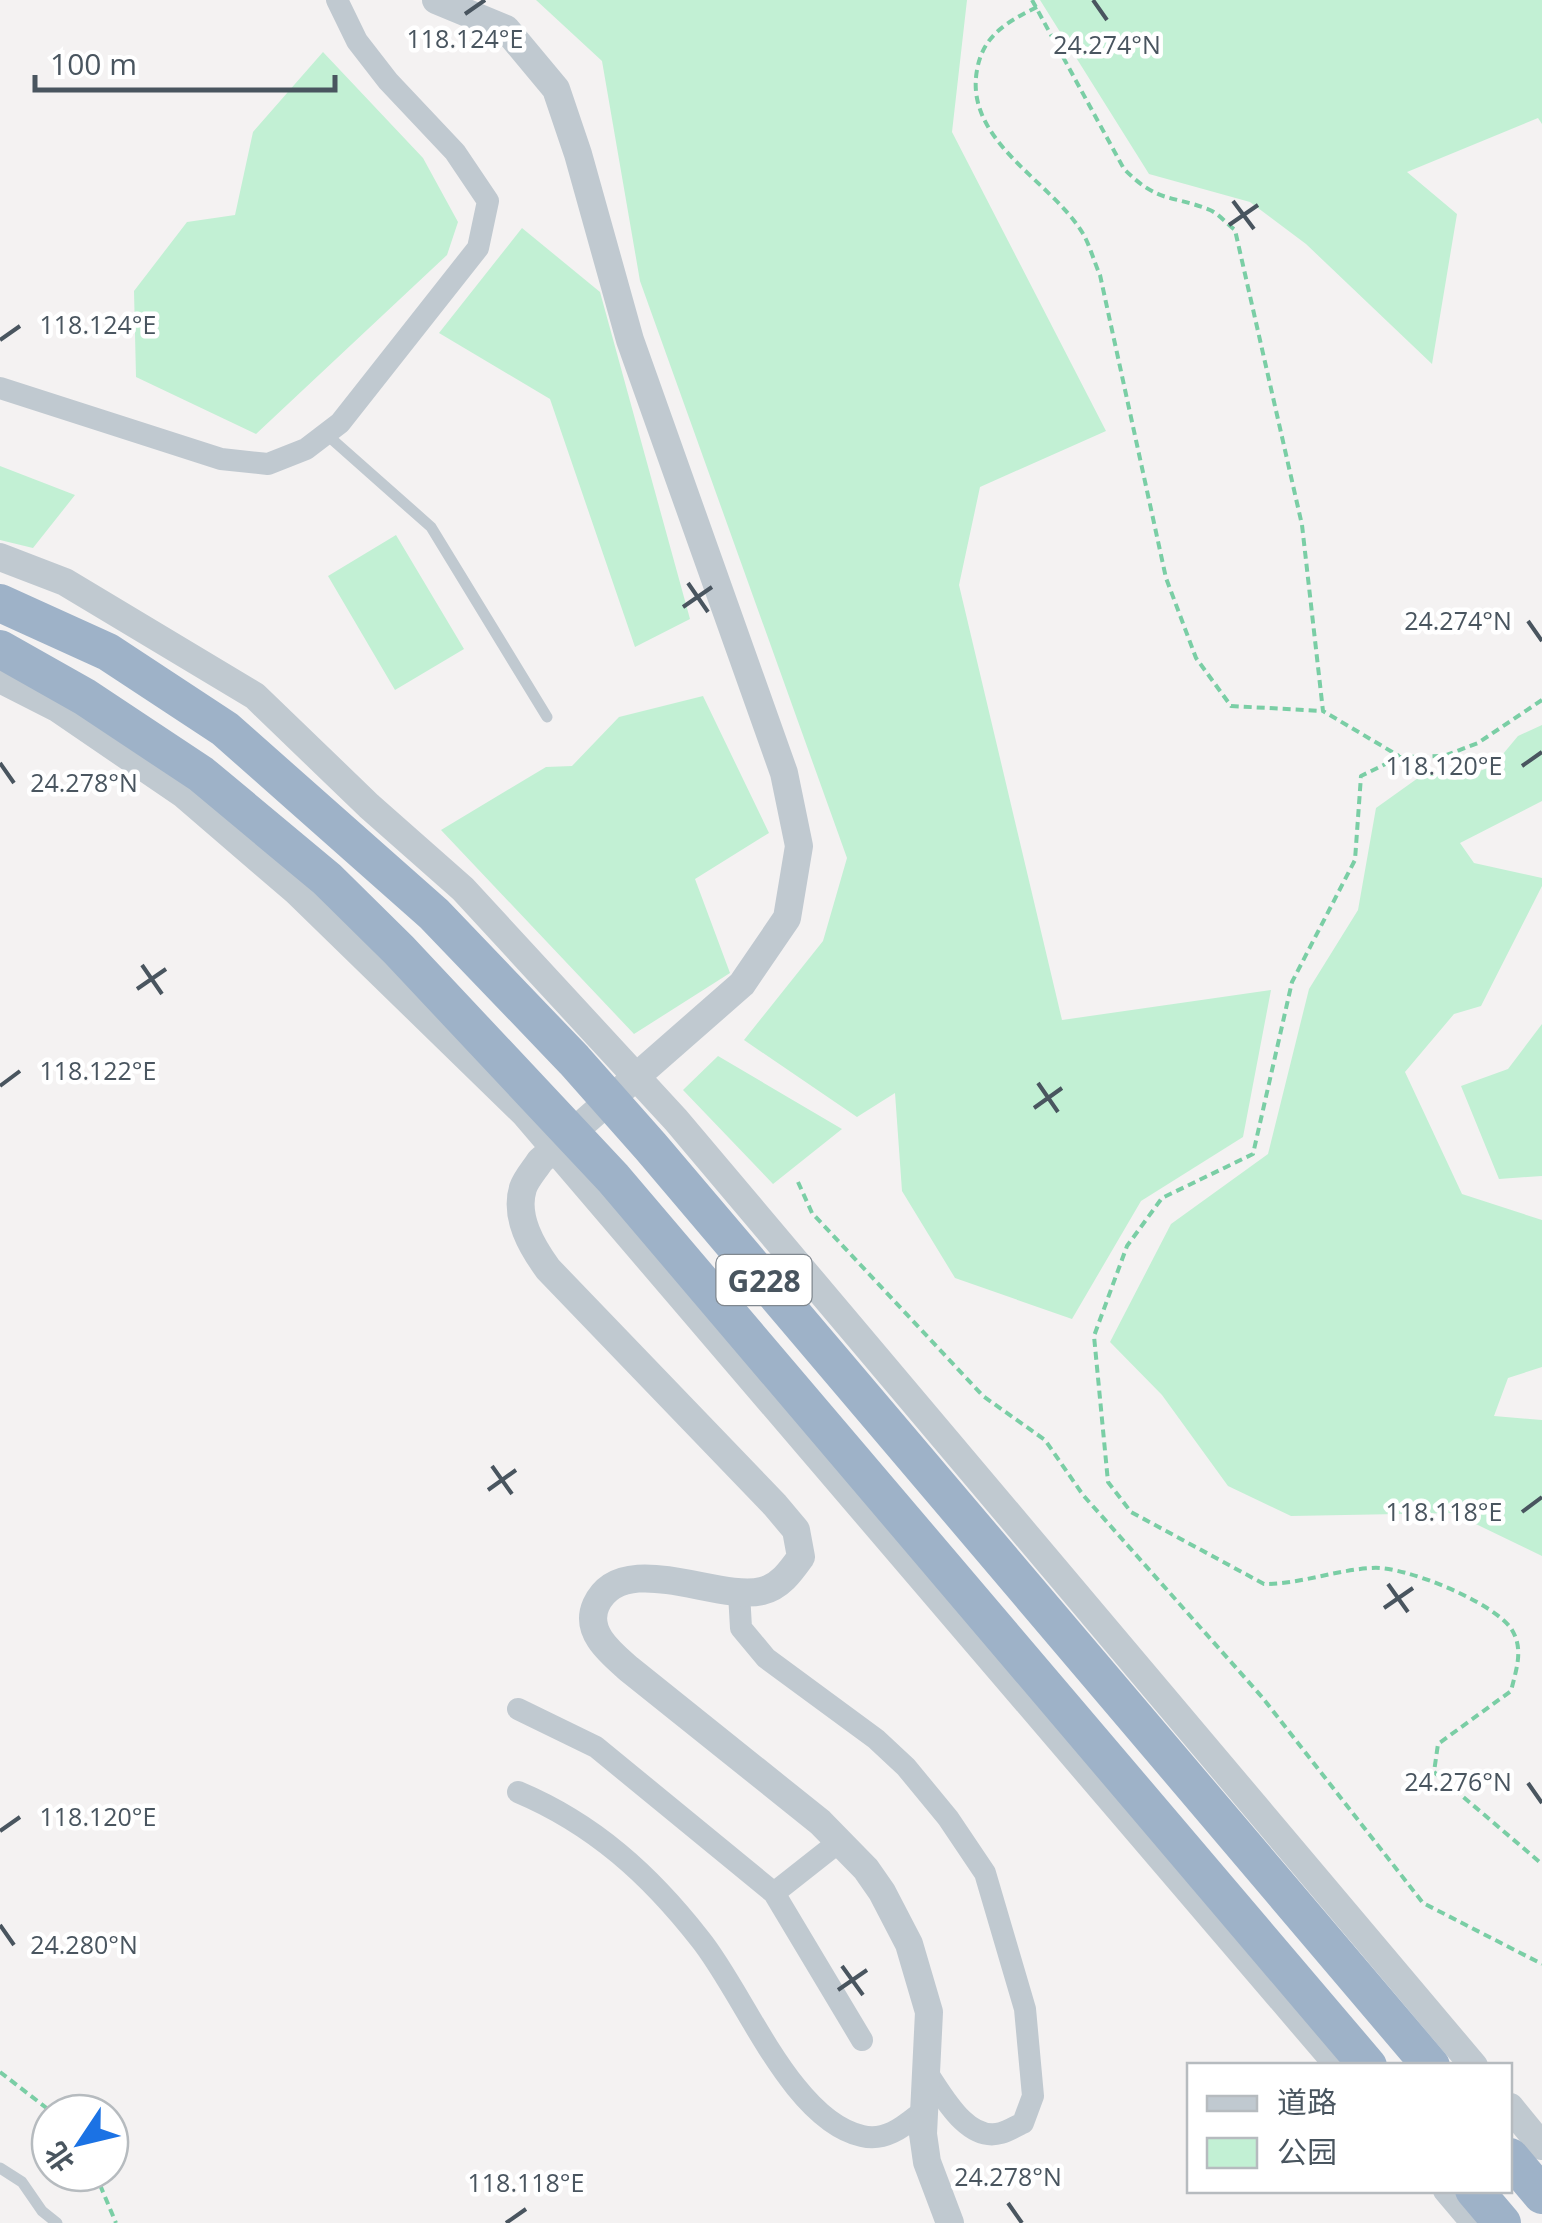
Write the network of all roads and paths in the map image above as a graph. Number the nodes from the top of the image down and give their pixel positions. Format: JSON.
{"nodes":[{"id":1,"x":337,"y":0,"type":"edge"},
{"id":2,"x":436,"y":0,"type":"edge"},
{"id":3,"x":1032,"y":0,"type":"edge"},
{"id":4,"x":1037,"y":7,"type":"junction"},
{"id":5,"x":0,"y":388,"type":"edge"},
{"id":6,"x":326,"y":434,"type":"junction"},
{"id":7,"x":0,"y":557,"type":"edge"},
{"id":8,"x":0,"y":603,"type":"edge"},
{"id":9,"x":0,"y":648,"type":"edge"},
{"id":10,"x":0,"y":679,"type":"edge"},
{"id":11,"x":1542,"y":700,"type":"edge"},
{"id":12,"x":1323,"y":711,"type":"junction"},
{"id":13,"x":547,"y":717,"type":"dead end"},
{"id":14,"x":1400,"y":757,"type":"junction"},
{"id":15,"x":623,"y":1088,"type":"junction"},
{"id":16,"x":563,"y":1141,"type":"junction"},
{"id":17,"x":798,"y":1182,"type":"dead end"},
{"id":18,"x":739,"y":1593,"type":"junction"},
{"id":19,"x":518,"y":1709,"type":"dead end"},
{"id":20,"x":518,"y":1792,"type":"dead end"},
{"id":21,"x":840,"y":1841,"type":"junction"},
{"id":22,"x":1542,"y":1864,"type":"edge"},
{"id":23,"x":774,"y":1893,"type":"junction"},
{"id":24,"x":1271,"y":1950,"type":"junction"},
{"id":25,"x":1542,"y":1964,"type":"edge"},
{"id":26,"x":862,"y":2040,"type":"dead end"},
{"id":27,"x":1337,"y":2063,"type":"edge"},
{"id":28,"x":1365,"y":2063,"type":"edge"},
{"id":29,"x":1384,"y":2063,"type":"edge"},
{"id":30,"x":1429,"y":2063,"type":"edge"},
{"id":31,"x":1471,"y":2063,"type":"edge"},
{"id":32,"x":926,"y":2071,"type":"junction"},
{"id":33,"x":0,"y":2072,"type":"edge"},
{"id":34,"x":30,"y":2095,"type":"edge"},
{"id":35,"x":1512,"y":2110,"type":"edge"},
{"id":36,"x":923,"y":2111,"type":"junction"},
{"id":37,"x":1542,"y":2146,"type":"edge"},
{"id":38,"x":1512,"y":2160,"type":"edge"},
{"id":39,"x":0,"y":2168,"type":"edge"},
{"id":40,"x":1512,"y":2190,"type":"edge"},
{"id":41,"x":104,"y":2193,"type":"edge"},
{"id":42,"x":1450,"y":2193,"type":"edge"},
{"id":43,"x":1477,"y":2193,"type":"edge"},
{"id":44,"x":1542,"y":2197,"type":"edge"},
{"id":45,"x":948,"y":2222,"type":"edge"},
{"id":46,"x":57,"y":2223,"type":"edge"},
{"id":47,"x":116,"y":2223,"type":"edge"},
{"id":48,"x":1475,"y":2223,"type":"edge"},
{"id":49,"x":1502,"y":2223,"type":"edge"}],
"edges":[{"from":1,"to":6,"type":"street"},
{"from":2,"to":15,"type":"street"},
{"from":3,"to":4,"type":"path"},
{"from":4,"to":12,"type":"path"},
{"from":4,"to":12,"type":"path"},
{"from":5,"to":6,"type":"street"},
{"from":6,"to":13,"type":"lane"},
{"from":7,"to":15,"type":"street"},
{"from":8,"to":15,"type":"highway","number":"G228"},
{"from":9,"to":16,"type":"highway","number":"G228"},
{"from":10,"to":16,"type":"street"},
{"from":11,"to":14,"type":"path"},
{"from":12,"to":14,"type":"path"},
{"from":14,"to":22,"type":"path"},
{"from":15,"to":16,"type":"street"},
{"from":15,"to":30,"type":"highway","number":"G228"},
{"from":15,"to":31,"type":"street"},
{"from":16,"to":18,"type":"street"},
{"from":16,"to":24,"type":"highway","number":"G228"},
{"from":16,"to":27,"type":"street"},
{"from":17,"to":25,"type":"path"},
{"from":18,"to":21,"type":"street"},
{"from":18,"to":32,"type":"street"},
{"from":19,"to":23,"type":"street"},
{"from":20,"to":36,"type":"street"},
{"from":21,"to":23,"type":"street"},
{"from":21,"to":32,"type":"street"},
{"from":23,"to":26,"type":"street"},
{"from":24,"to":28,"type":"highway","number":"G228"},
{"from":24,"to":29,"type":"highway"},
{"from":32,"to":36,"type":"street"},
{"from":33,"to":34,"type":"path"},
{"from":35,"to":37,"type":"street"},
{"from":36,"to":45,"type":"street"},
{"from":38,"to":44,"type":"highway"},
{"from":39,"to":46,"type":"lane"},
{"from":40,"to":44,"type":"street"},
{"from":41,"to":47,"type":"path"},
{"from":42,"to":48,"type":"street"},
{"from":43,"to":49,"type":"highway"}]}
